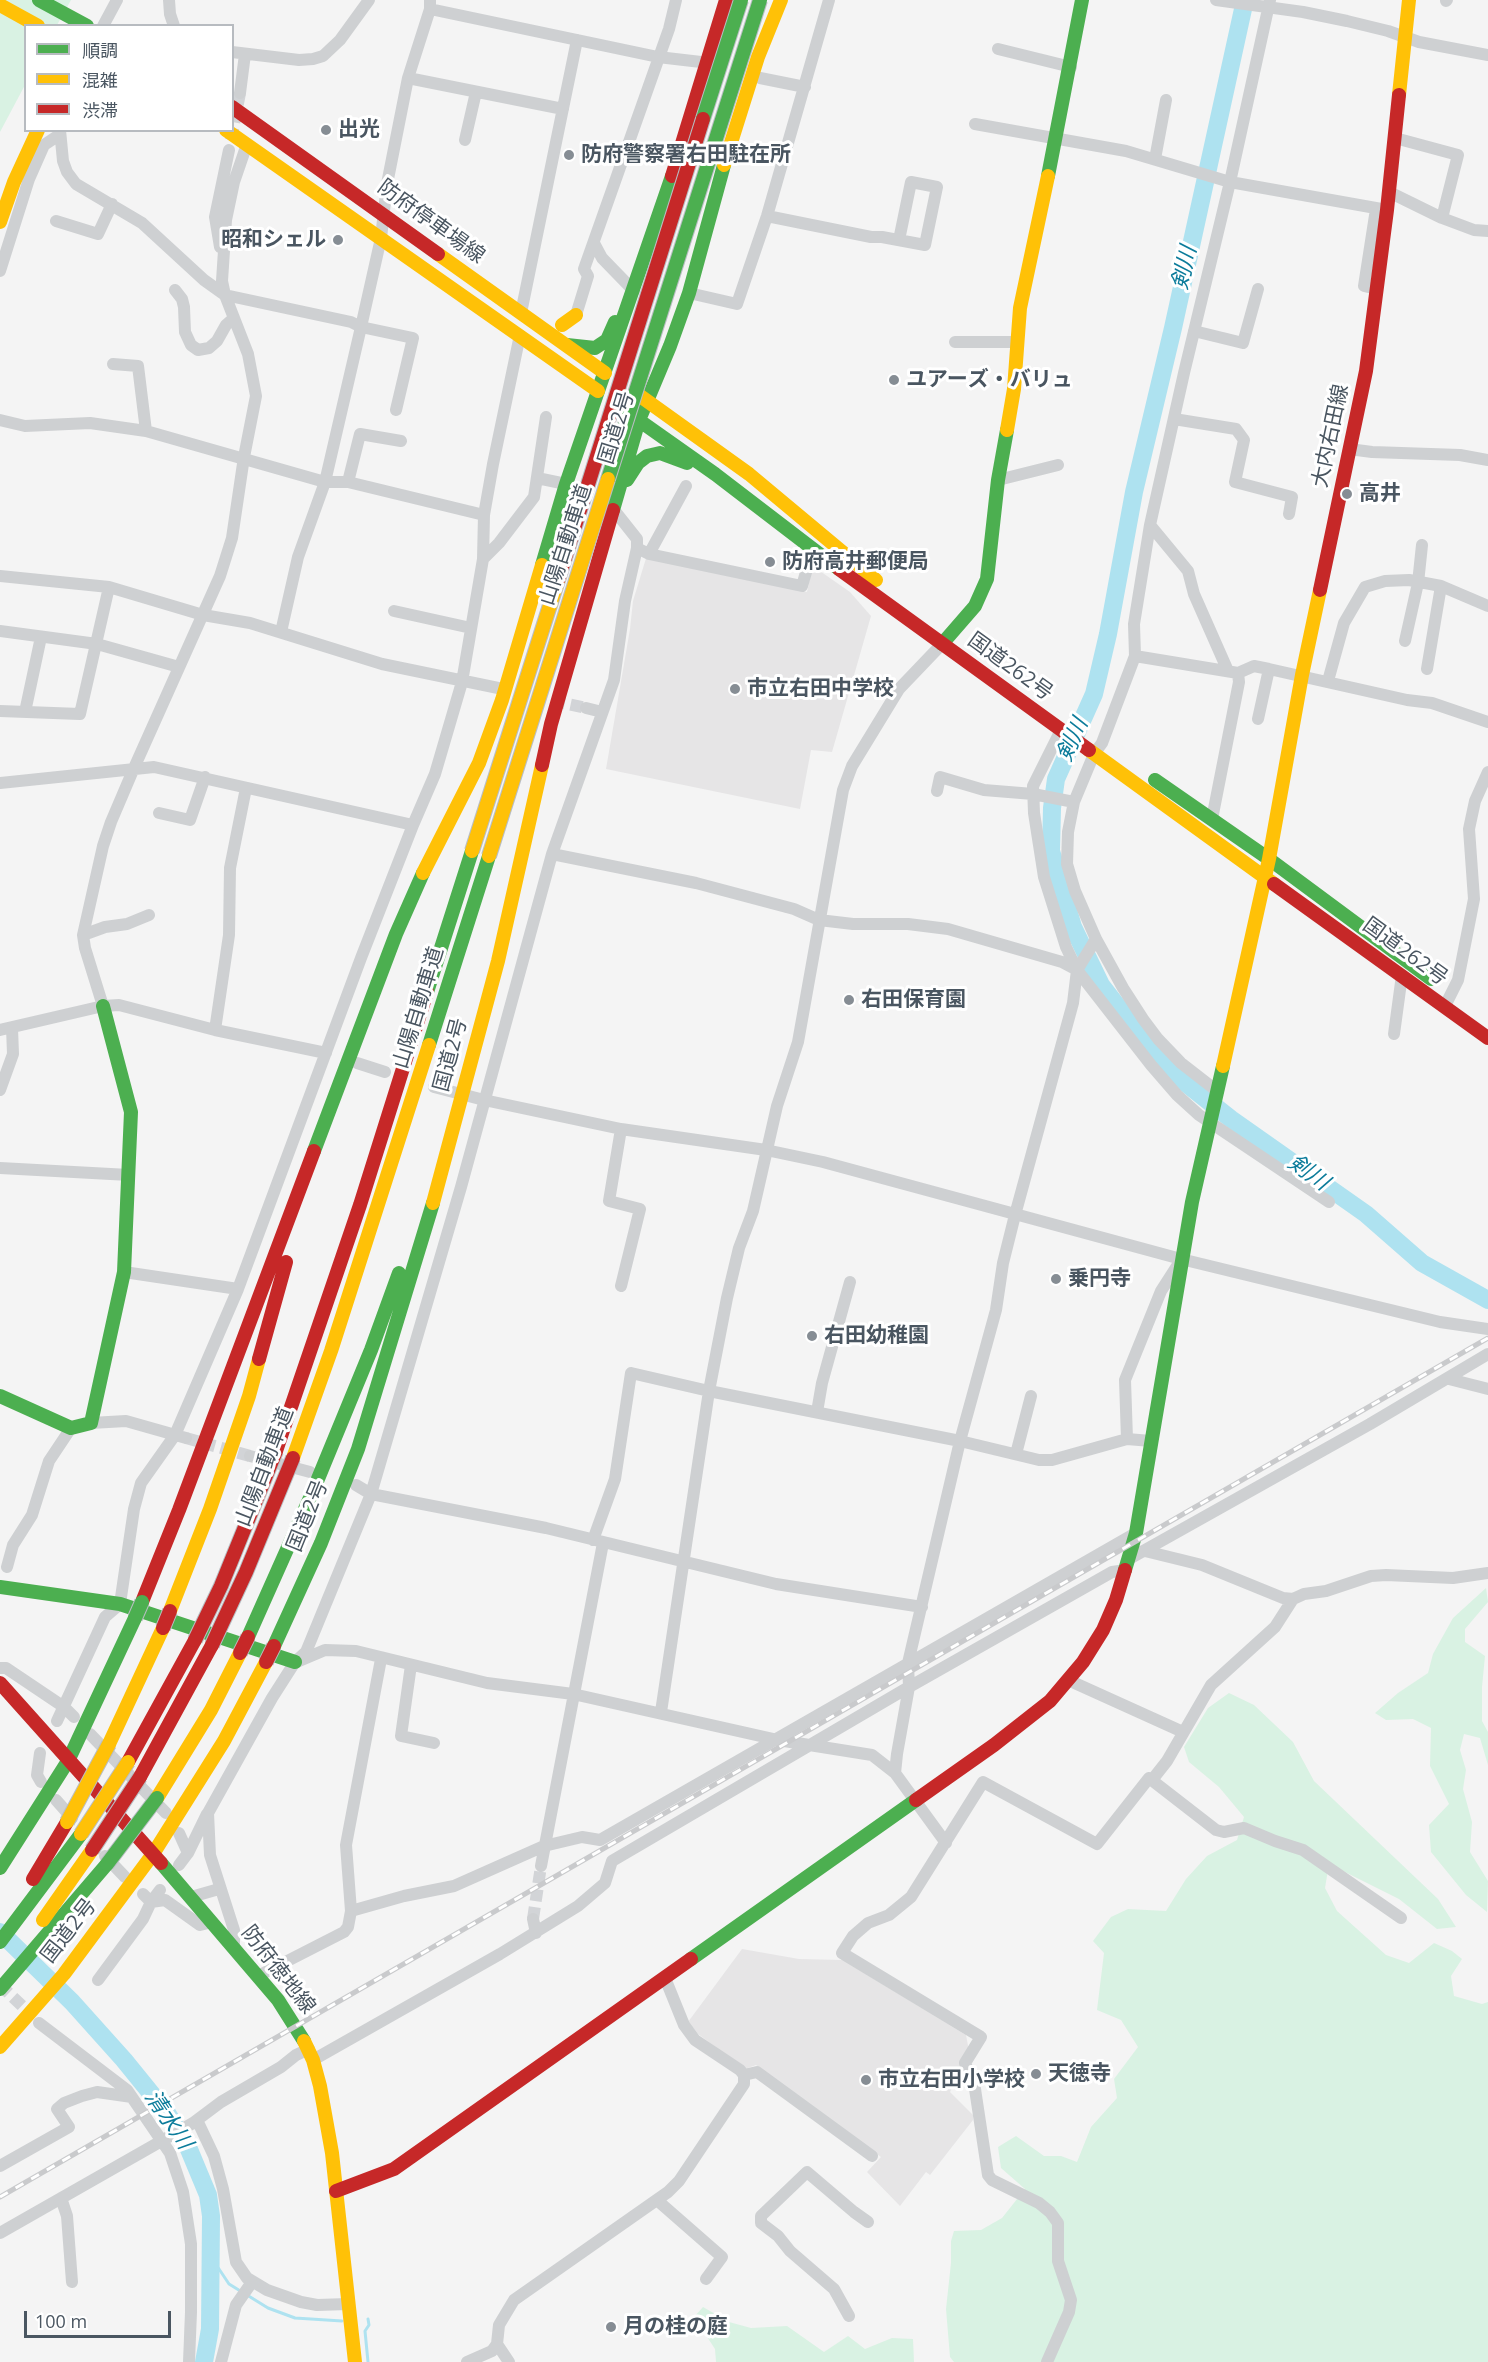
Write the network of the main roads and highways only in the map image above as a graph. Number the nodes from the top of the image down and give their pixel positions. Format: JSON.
{"nodes":[{"id":1,"x":39,"y":0,"type":"edge"},
{"id":2,"x":726,"y":0,"type":"edge"},
{"id":3,"x":741,"y":0,"type":"edge"},
{"id":4,"x":760,"y":0,"type":"edge"},
{"id":5,"x":781,"y":0,"type":"edge"},
{"id":6,"x":1082,"y":0,"type":"edge"},
{"id":7,"x":1409,"y":0,"type":"edge"},
{"id":8,"x":0,"y":5,"type":"edge"},
{"id":9,"x":34,"y":24,"type":"edge"},
{"id":10,"x":85,"y":24,"type":"edge"},
{"id":11,"x":234,"y":108,"type":"edge"},
{"id":12,"x":37,"y":132,"type":"edge"},
{"id":13,"x":229,"y":132,"type":"edge"},
{"id":14,"x":0,"y":222,"type":"edge"},
{"id":15,"x":631,"y":298,"type":"junction"},
{"id":16,"x":576,"y":315,"type":"road end"},
{"id":17,"x":561,"y":336,"type":"junction"},
{"id":18,"x":605,"y":373,"type":"junction"},
{"id":19,"x":598,"y":391,"type":"junction"},
{"id":20,"x":646,"y":399,"type":"junction"},
{"id":21,"x":670,"y":416,"type":"junction"},
{"id":22,"x":639,"y":422,"type":"junction"},
{"id":23,"x":715,"y":474,"type":"junction"},
{"id":24,"x":616,"y":503,"type":"junction"},
{"id":25,"x":545,"y":555,"type":"junction"},
{"id":26,"x":946,"y":639,"type":"junction"},
{"id":27,"x":1096,"y":747,"type":"junction"},
{"id":28,"x":1129,"y":762,"type":"dead end"},
{"id":29,"x":1148,"y":775,"type":"dead end"},
{"id":30,"x":1269,"y":859,"type":"junction"},
{"id":31,"x":1265,"y":876,"type":"junction"},
{"id":32,"x":1452,"y":1000,"type":"junction"},
{"id":33,"x":103,"y":1006,"type":"road end"},
{"id":34,"x":1488,"y":1038,"type":"edge"},
{"id":35,"x":454,"y":1124,"type":"junction"},
{"id":36,"x":324,"y":1126,"type":"junction"},
{"id":37,"x":0,"y":1396,"type":"edge"},
{"id":38,"x":5,"y":1587,"type":"edge"},
{"id":39,"x":295,"y":1662,"type":"road end"},
{"id":40,"x":0,"y":1683,"type":"edge"},
{"id":41,"x":68,"y":1761,"type":"junction"},
{"id":42,"x":153,"y":1854,"type":"junction"},
{"id":43,"x":0,"y":1868,"type":"edge"},
{"id":44,"x":8,"y":1922,"type":"edge"},
{"id":45,"x":0,"y":1942,"type":"edge"},
{"id":46,"x":33,"y":1943,"type":"junction"},
{"id":47,"x":14,"y":1966,"type":"junction"},
{"id":48,"x":0,"y":1974,"type":"edge"},
{"id":49,"x":0,"y":1989,"type":"edge"},
{"id":50,"x":0,"y":2047,"type":"edge"},
{"id":51,"x":336,"y":2191,"type":"junction"},
{"id":52,"x":355,"y":2362,"type":"edge"}],
"edges":[{"from":1,"to":10,"type":"main road"},
{"from":2,"to":15,"type":"main road","name":"国道2号"},
{"from":3,"to":44,"type":"main road","name":"山陽自動車道","bridge":true},
{"from":4,"to":46,"type":"main road","name":"山陽自動車道","bridge":true},
{"from":5,"to":20,"type":"main road","name":"国道2号"},
{"from":6,"to":26,"type":"main road"},
{"from":7,"to":30,"type":"main road","name":"大内右田線"},
{"from":8,"to":9,"type":"main road"},
{"from":11,"to":17,"type":"main road","name":"防府停車場線"},
{"from":12,"to":14,"type":"main road"},
{"from":13,"to":19,"type":"main road","name":"防府停車場線"},
{"from":15,"to":17,"type":"main road"},
{"from":15,"to":18,"type":"main road","name":"国道2号"},
{"from":16,"to":17,"type":"main road"},
{"from":17,"to":18,"type":"main road","name":"防府停車場線"},
{"from":18,"to":19,"type":"main road","name":"国道2号"},
{"from":18,"to":20,"type":"main road","name":"国道262号"},
{"from":19,"to":22,"type":"main road","name":"国道262号"},
{"from":19,"to":25,"type":"main road","name":"国道2号"},
{"from":20,"to":21,"type":"main road","name":"国道262号"},
{"from":20,"to":22,"type":"main road","name":"国道2号"},
{"from":21,"to":22,"type":"main road"},
{"from":21,"to":26,"type":"main road","name":"国道262号"},
{"from":22,"to":23,"type":"main road","name":"国道262号"},
{"from":22,"to":24,"type":"main road","name":"国道2号"},
{"from":22,"to":25,"type":"main road"},
{"from":23,"to":24,"type":"main road"},
{"from":23,"to":26,"type":"main road","name":"国道262号"},
{"from":24,"to":35,"type":"main road","name":"国道2号"},
{"from":25,"to":36,"type":"main road","name":"国道2号"},
{"from":26,"to":27,"type":"main road","name":"国道262号"},
{"from":27,"to":28,"type":"main road","name":"国道262号"},
{"from":27,"to":31,"type":"main road","name":"国道262号"},
{"from":29,"to":30,"type":"main road","name":"国道262号"},
{"from":30,"to":31,"type":"main road","name":"大内右田線"},
{"from":30,"to":32,"type":"main road","name":"国道262号"},
{"from":31,"to":32,"type":"main road","name":"国道262号"},
{"from":31,"to":51,"type":"main road","name":"大内右田線"},
{"from":32,"to":34,"type":"main road","name":"国道262号"},
{"from":33,"to":37,"type":"main road"},
{"from":35,"to":42,"type":"main road","name":"国道2号","bridge":true},
{"from":35,"to":46,"type":"main road","bridge":true},
{"from":36,"to":41,"type":"main road","name":"国道2号","bridge":true},
{"from":36,"to":44,"type":"main road","bridge":true},
{"from":38,"to":39,"type":"main road"},
{"from":40,"to":41,"type":"main road","name":"防府徳地線"},
{"from":41,"to":42,"type":"main road","name":"防府徳地線"},
{"from":41,"to":43,"type":"main road","name":"国道2号"},
{"from":42,"to":50,"type":"main road","name":"国道2号"},
{"from":42,"to":51,"type":"main road","name":"防府徳地線"},
{"from":44,"to":45,"type":"main road","name":"山陽自動車道"},
{"from":46,"to":47,"type":"main road","name":"山陽自動車道"},
{"from":47,"to":48,"type":"main road","name":"山陽自動車道"},
{"from":47,"to":49,"type":"main road"},
{"from":51,"to":52,"type":"main road","name":"防府徳地線"}]}
